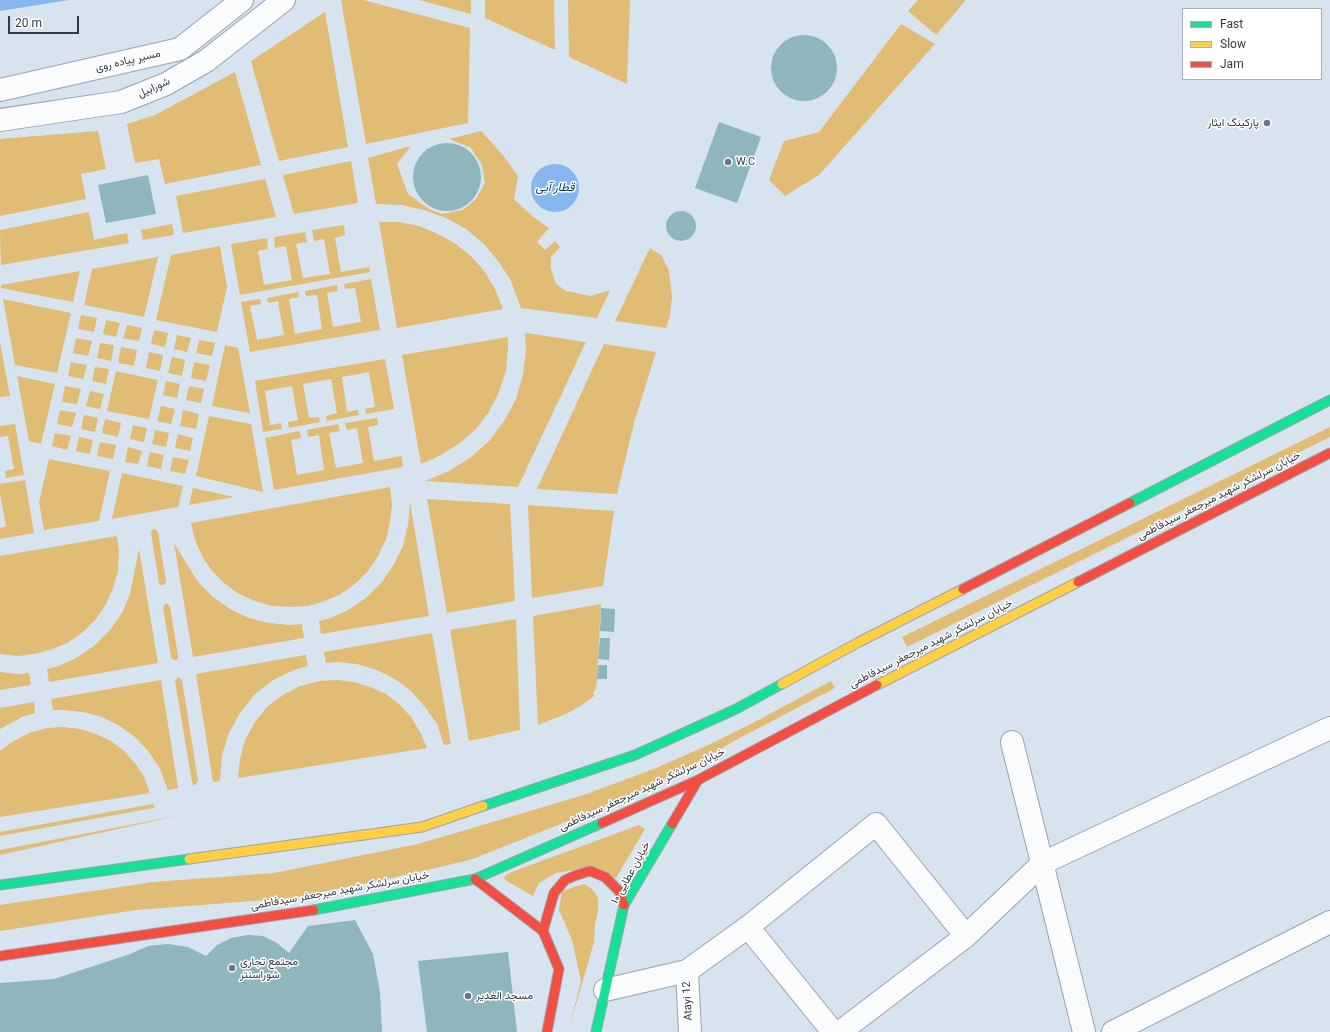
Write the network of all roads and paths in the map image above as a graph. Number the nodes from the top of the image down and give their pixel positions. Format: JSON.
{"nodes":[{"id":1,"x":242,"y":0,"type":"edge"},
{"id":2,"x":284,"y":0,"type":"edge"},
{"id":3,"x":0,"y":90,"type":"edge"},
{"id":4,"x":0,"y":120,"type":"edge"},
{"id":5,"x":1330,"y":400,"type":"edge"},
{"id":6,"x":1330,"y":453,"type":"edge"},
{"id":7,"x":1330,"y":728,"type":"edge"},
{"id":8,"x":1012,"y":742,"type":"dead end"},
{"id":9,"x":698,"y":780,"type":"junction"},
{"id":10,"x":1043,"y":863,"type":"junction"},
{"id":11,"x":475,"y":879,"type":"junction"},
{"id":12,"x":0,"y":885,"type":"edge"},
{"id":13,"x":624,"y":905,"type":"junction"},
{"id":14,"x":1330,"y":922,"type":"edge"},
{"id":15,"x":748,"y":927,"type":"junction"},
{"id":16,"x":543,"y":931,"type":"junction"},
{"id":17,"x":966,"y":936,"type":"junction"},
{"id":18,"x":0,"y":956,"type":"edge"},
{"id":19,"x":686,"y":971,"type":"junction"},
{"id":20,"x":604,"y":990,"type":"junction"},
{"id":21,"x":547,"y":1032,"type":"edge"},
{"id":22,"x":596,"y":1032,"type":"edge"},
{"id":23,"x":690,"y":1032,"type":"edge"},
{"id":24,"x":833,"y":1032,"type":"edge"},
{"id":25,"x":840,"y":1032,"type":"edge"},
{"id":26,"x":1084,"y":1032,"type":"edge"},
{"id":27,"x":1113,"y":1032,"type":"edge"}],
"edges":[{"from":1,"to":3,"type":"street","name":"مسیر پیاده روی"},
{"from":2,"to":4,"type":"street","name":"شورابیل"},
{"from":5,"to":12,"type":"main road"},
{"from":6,"to":9,"type":"main road","name":"خیابان سرلشکر شهید میرجعفر سیدفاطمی"},
{"from":7,"to":10,"type":"street"},
{"from":8,"to":10,"type":"street"},
{"from":9,"to":11,"type":"main road","name":"خیابان سرلشکر شهید میرجعفر سیدفاطمی"},
{"from":9,"to":13,"type":"main road","name":"خیابان عطایی ۱۰"},
{"from":10,"to":17,"type":"street"},
{"from":10,"to":26,"type":"street"},
{"from":11,"to":16,"type":"main road"},
{"from":11,"to":18,"type":"main road","name":"خیابان سرلشکر شهید میرجعفر سیدفاطمی"},
{"from":13,"to":16,"type":"main road"},
{"from":13,"to":20,"type":"main road","name":"خیابان عطایی ۱۰"},
{"from":14,"to":27,"type":"street"},
{"from":15,"to":17,"type":"street"},
{"from":15,"to":19,"type":"street"},
{"from":15,"to":24,"type":"street"},
{"from":16,"to":21,"type":"main road"},
{"from":17,"to":25,"type":"street"},
{"from":19,"to":20,"type":"street"},
{"from":19,"to":23,"type":"street","name":"Atayi 12"},
{"from":20,"to":22,"type":"main road","name":"خیابان عطایی ۱۰"}]}
